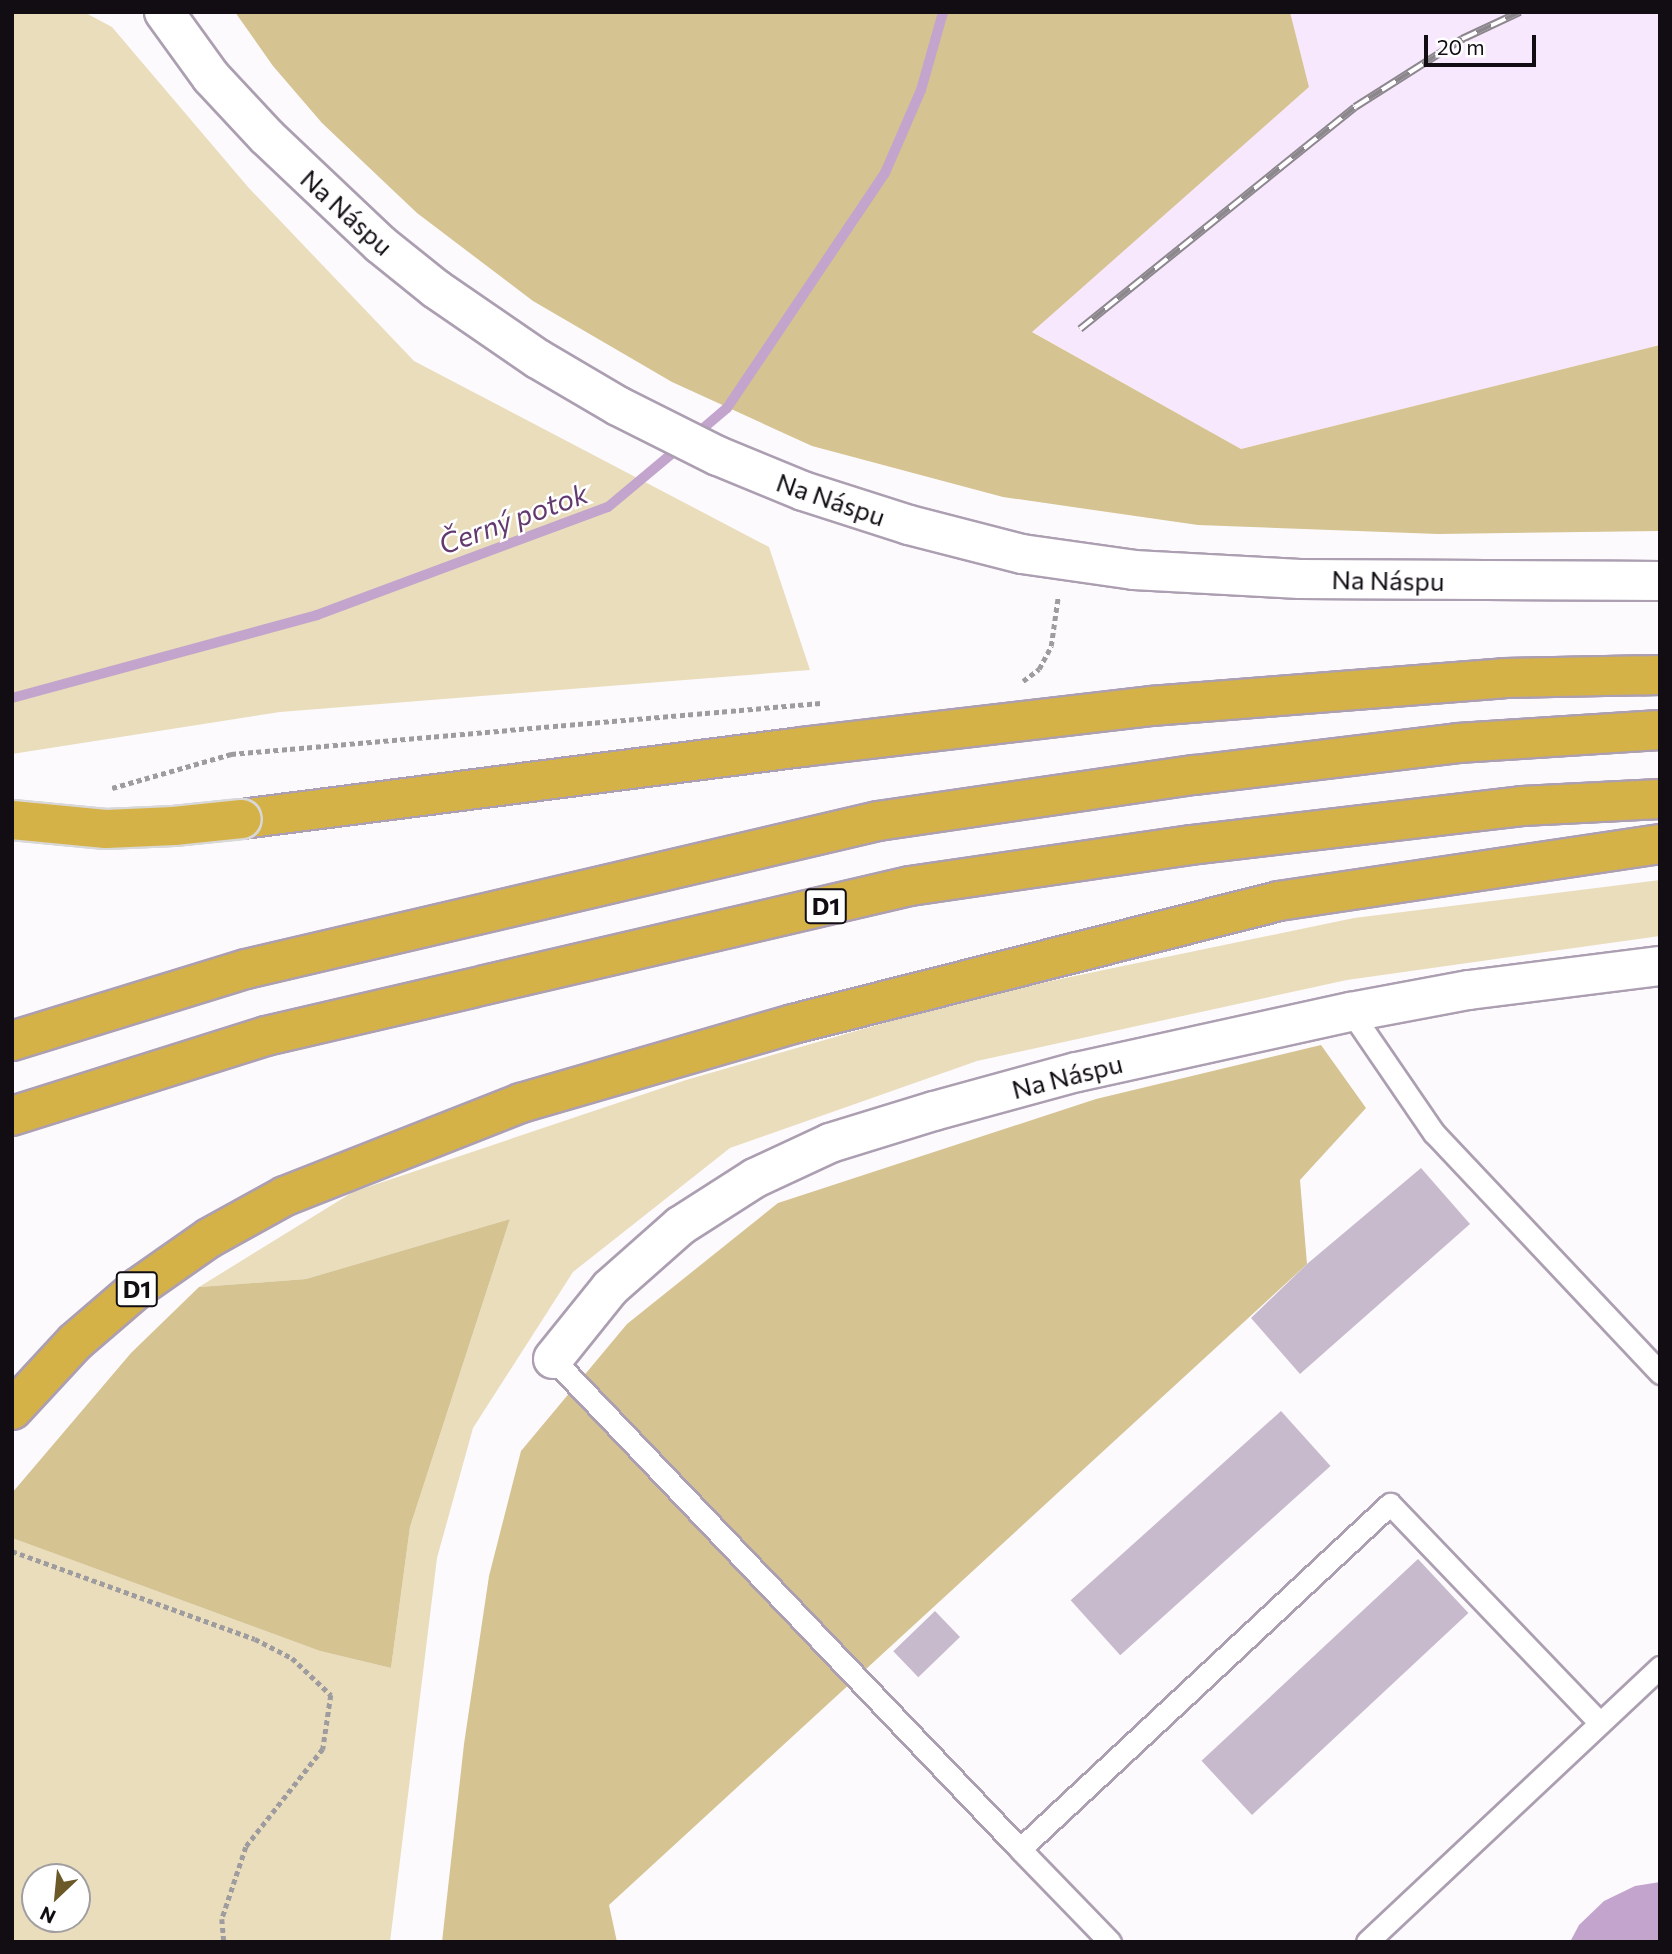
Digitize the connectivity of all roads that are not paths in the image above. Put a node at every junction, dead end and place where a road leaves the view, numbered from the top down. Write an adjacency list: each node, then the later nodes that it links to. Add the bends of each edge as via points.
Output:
1 (164, 12): 2 (street, Na Náspu, via 211,78 239,108 361,227 436,289 577,384 687,442 775,480 909,525 1063,561 1212,576)
2 (1660, 581)
3 (1660, 674): 6 (highway, bridge, via 1504,678 1151,706 174,826 106,829)
4 (1660, 730): 10 (highway, via 1444,745 878,821 246,969)
5 (1660, 799): 11 (highway, D1, via 1494,809 1191,845 910,887 266,1036)
6 (12, 820)
7 (1660, 844): 14 (highway, D1, via 1279,901 807,1020 521,1102 285,1196 209,1238 139,1287 75,1342)
8 (1660, 966): 9 (street, Na Náspu, via 1469,990)
9 (1351, 1012): 12 (street, Na Náspu, via 1077,1072 830,1143 792,1159 717,1201 643,1255 587,1314); 13 (lane, via 1434,1133)
10 (12, 1041)
11 (12, 1116)
12 (553, 1359): 17 (lane)
13 (1660, 1373)
14 (12, 1410)
15 (1660, 1667): 16 (lane)
16 (1600, 1723): 17 (lane, via 1390,1504); 19 (lane)
17 (1020, 1849): 18 (lane)
18 (1110, 1942)
19 (1367, 1942)

